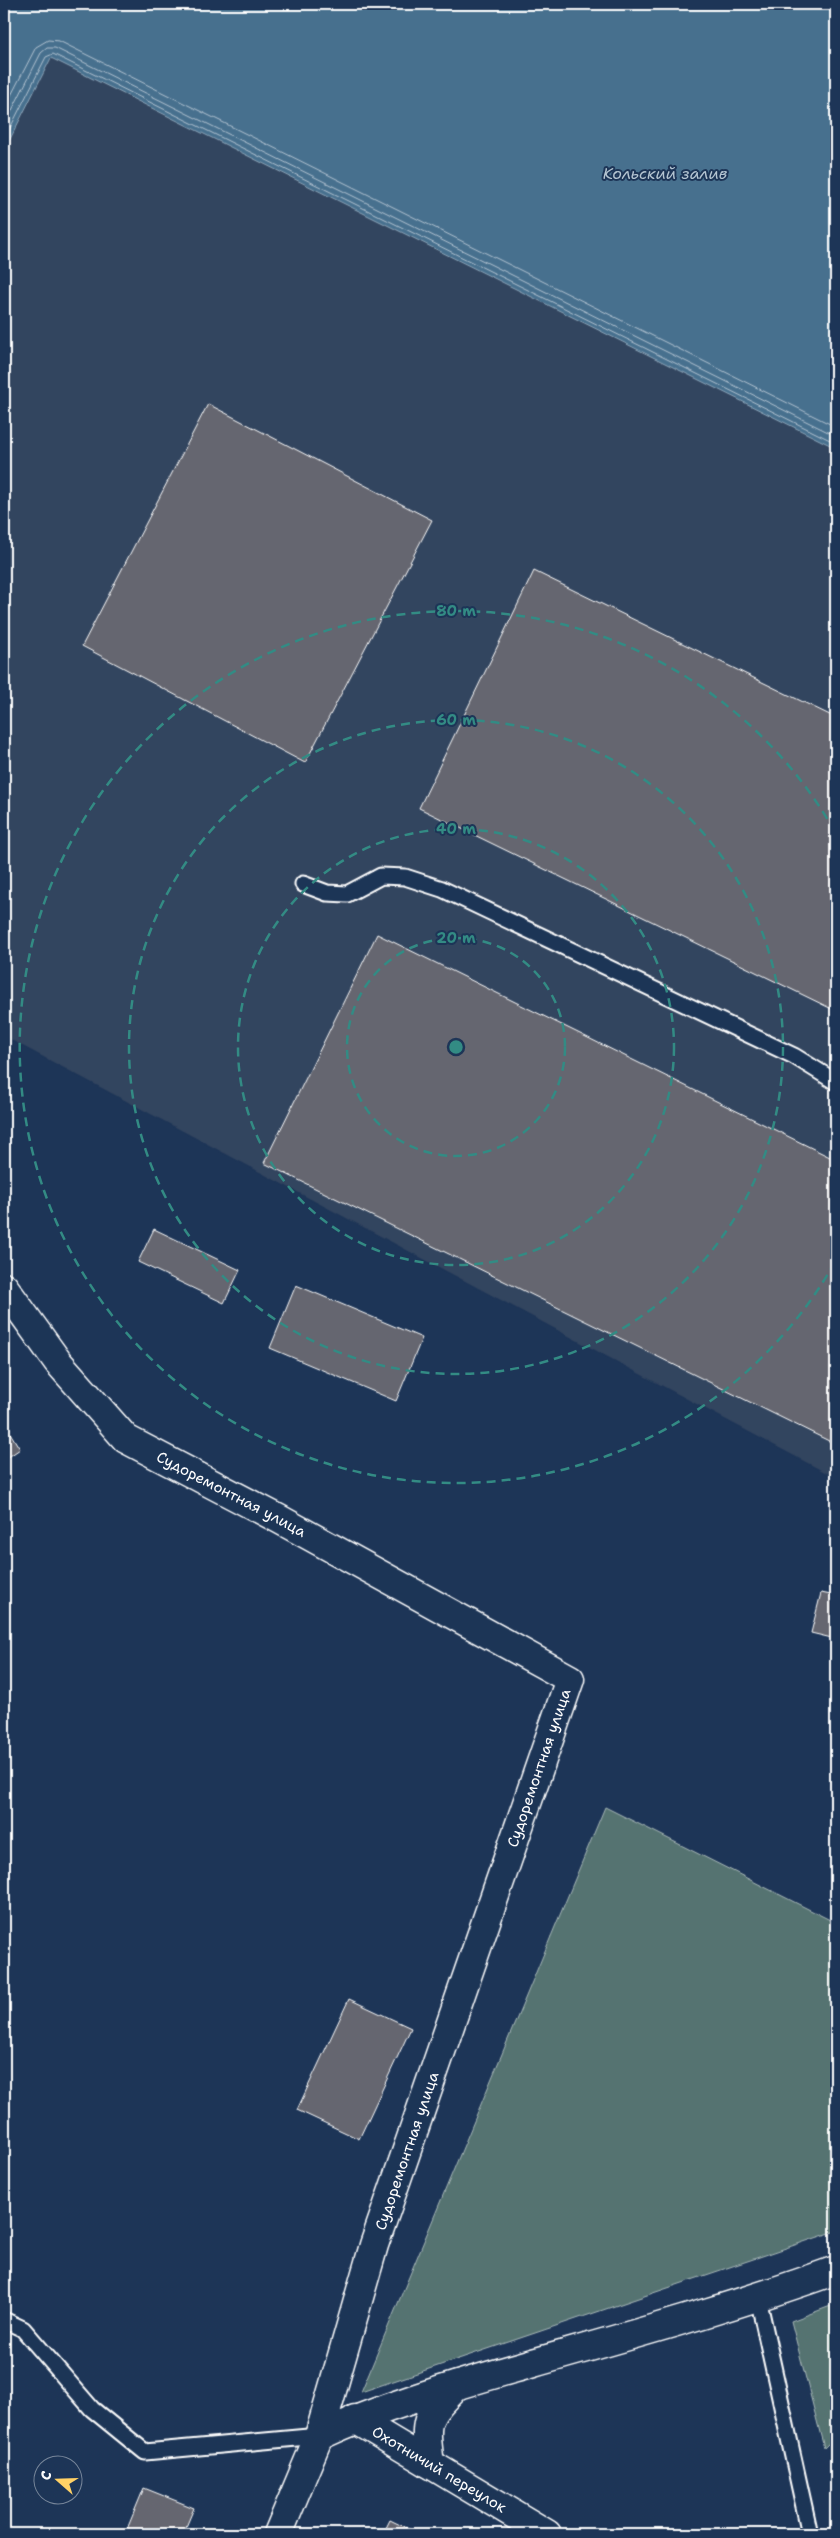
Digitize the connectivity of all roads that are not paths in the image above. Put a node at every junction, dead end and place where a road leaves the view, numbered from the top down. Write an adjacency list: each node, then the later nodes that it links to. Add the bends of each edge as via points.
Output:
1 (303, 884): 2 (lane, via 327,893 347,894 381,876 405,877 442,889 794,1056)
2 (836, 1082)
3 (4, 1287): 9 (street, Судоремонтная улица, via 58,1362 126,1439 570,1679 374,2244)
4 (836, 2270): 5 (street)
5 (758, 2298): 7 (street); 13 (lane)
6 (4, 2320): 9 (lane, via 23,2329 92,2409 145,2452)
7 (457, 2385): 8 (street); 10 (street, via 434,2409 425,2428)
8 (355, 2419): 9 (street); 10 (street, Охотничий переулок)
9 (319, 2436): 11 (street)
10 (430, 2464): 12 (street, Охотничий переулок)
11 (278, 2534)
12 (548, 2534)
13 (810, 2534)

